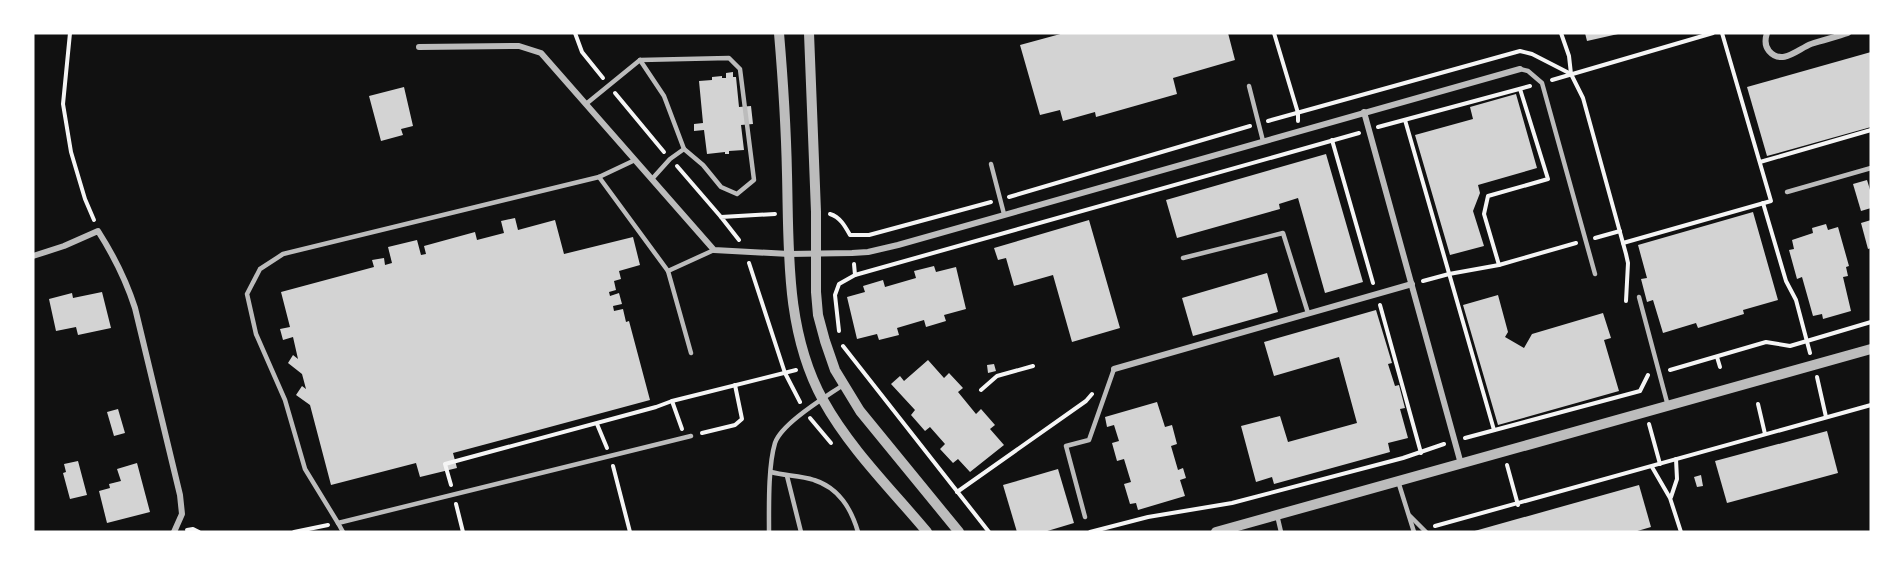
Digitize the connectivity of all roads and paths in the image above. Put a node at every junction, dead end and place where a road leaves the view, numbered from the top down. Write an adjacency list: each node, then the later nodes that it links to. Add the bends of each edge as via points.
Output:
1 (70, 33): 41 (path, via 63,105 74,161)
2 (575, 33): 15 (path, via 582,52)
3 (779, 33): 48 (street)
4 (809, 33): 49 (street)
5 (1274, 33): 19 (path)
6 (1561, 33): 14 (path)
7 (1713, 33): 14 (path)
8 (1722, 33): 30 (path)
9 (1767, 33): 10 (street, via 1767,47 1781,57)
10 (1848, 33)
11 (419, 47): 17 (street, via 530,49 541,53)
12 (640, 60): 15 (lane); 26 (lane, via 664,96); 26 (lane, via 729,58 740,69 754,180 737,194 721,187)
13 (1520, 69): 18 (street); 44 (lane, via 1542,83)
14 (1571, 75): 19 (path, via 1520,51); 42 (path, via 1583,98)
15 (609, 85): 17 (lane); 28 (path)
16 (1249, 86): 21 (lane)
17 (586, 104): 29 (street)
18 (1364, 112): 22 (street); 24 (street)
19 (1298, 113): 21 (path); 24 (path)
20 (1404, 120): 22 (path); 52 (path, via 1520,89 1548,179 1488,196 1484,214); 54 (path)
21 (1258, 123): 25 (lane); 36 (path)
22 (1369, 130): 27 (path); 57 (street)
23 (1871, 130): 30 (path)
24 (1298, 132): 25 (street); 27 (path)
25 (1263, 141): 39 (street)
26 (684, 149): 28 (lane)
27 (1300, 149): 56 (path)
28 (670, 159): 34 (lane); 40 (path)
29 (635, 160): 33 (lane); 34 (street)
30 (1760, 162): 37 (path, via 1771,201)
31 (991, 164): 36 (lane)
32 (1871, 168): 35 (lane)
33 (599, 177): 53 (lane); 103 (lane, via 283,254 260,269 247,294 256,334 285,400 305,469)
34 (652, 179): 46 (street)
35 (1787, 192)
36 (1000, 199): 39 (lane); 43 (path, via 869,235)
37 (1763, 203): 45 (path); 62 (path)
38 (826, 212): 43 (path, via 836,216)
39 (1004, 214): 47 (street, via 898,245)
40 (721, 217)
41 (98, 231): 50 (street); 105 (street, via 128,287 145,343 182,506)
42 (1620, 231): 44 (path); 45 (path)
43 (850, 235): 47 (path)
44 (1586, 241): 52 (path); 55 (lane)
45 (1623, 243): 59 (path, via 1628,263 1625,294)
46 (714, 250): 48 (street); 53 (lane)
47 (852, 253): 49 (street); 56 (path)
48 (789, 254): 49 (street); 79 (street, via 794,313 808,366)
49 (816, 254): 76 (street, via 818,315)
50 (33, 256)
51 (1183, 258): 60 (lane, via 1283,233)
52 (1499, 265): 54 (path)
53 (668, 271): 64 (lane)
54 (1449, 274): 57 (path); 86 (path)
55 (1595, 274)
56 (855, 275): 98 (path, via 839,284 835,295 840,341)
57 (1412, 284): 60 (street); 89 (street)
58 (1639, 297): 72 (lane)
59 (1629, 312)
60 (1308, 314): 70 (street)
61 (1871, 322): 62 (path)
62 (1807, 342): 65 (path); 66 (path, via 1790,346 1766,342)
63 (1871, 349): 83 (street)
64 (692, 353)
65 (1811, 354)
66 (1717, 357): 69 (path); 72 (path)
67 (1644, 364): 73 (path)
68 (1033, 366): 77 (path, via 997,376)
69 (1720, 367)
70 (1114, 369): 102 (lane, via 1089,440 1066,447)
71 (785, 373): 75 (path)
72 (1660, 374): 73 (path); 83 (lane)
73 (1647, 375): 86 (path, via 1640,391)
74 (1818, 379): 84 (path)
75 (735, 385): 80 (path); 88 (path, via 743,415 740,422)
76 (843, 386): 79 (lane); 113 (street)
77 (981, 390)
78 (1093, 393): 98 (path)
79 (823, 399): 95 (lane, via 798,417 776,441); 112 (street, via 838,426)
80 (672, 401): 85 (path); 88 (path, via 684,432)
81 (1758, 404): 87 (path)
82 (1871, 405): 84 (path)
83 (1668, 406): 93 (street)
84 (1826, 417): 87 (path)
85 (597, 424): 90 (path); 92 (path)
86 (1494, 430): 89 (path)
87 (1765, 434): 91 (path)
88 (691, 436): 90 (lane)
89 (1454, 441): 93 (street); 115 (path, via 1232,503 1148,517)
90 (610, 456): 103 (lane); 108 (path)
91 (1676, 459): 94 (path); 99 (path, via 1677,479)
92 (445, 464)
93 (1461, 464): 97 (street)
94 (1652, 466): 99 (path); 104 (path)
95 (771, 472): 96 (lane); 109 (lane)
96 (787, 476): 110 (lane); 111 (lane, via 813,479 840,495 853,514)
97 (1398, 481): 100 (lane); 101 (street)
98 (957, 492): 114 (path)
99 (1670, 498): 119 (path)
100 (1408, 514): 104 (lane); 118 (lane)
101 (1277, 515): 116 (street); 117 (lane)
102 (1085, 517)
103 (338, 523): 106 (path); 107 (lane)
104 (1425, 531)
105 (174, 532)
106 (294, 532)
107 (343, 532)
108 (630, 532)
109 (769, 532)
110 (801, 532)
111 (858, 532)
112 (927, 532)
113 (959, 532)
114 (989, 532)
115 (1090, 532)
116 (1216, 532)
117 (1281, 532)
118 (1414, 532)
119 (1681, 532)

